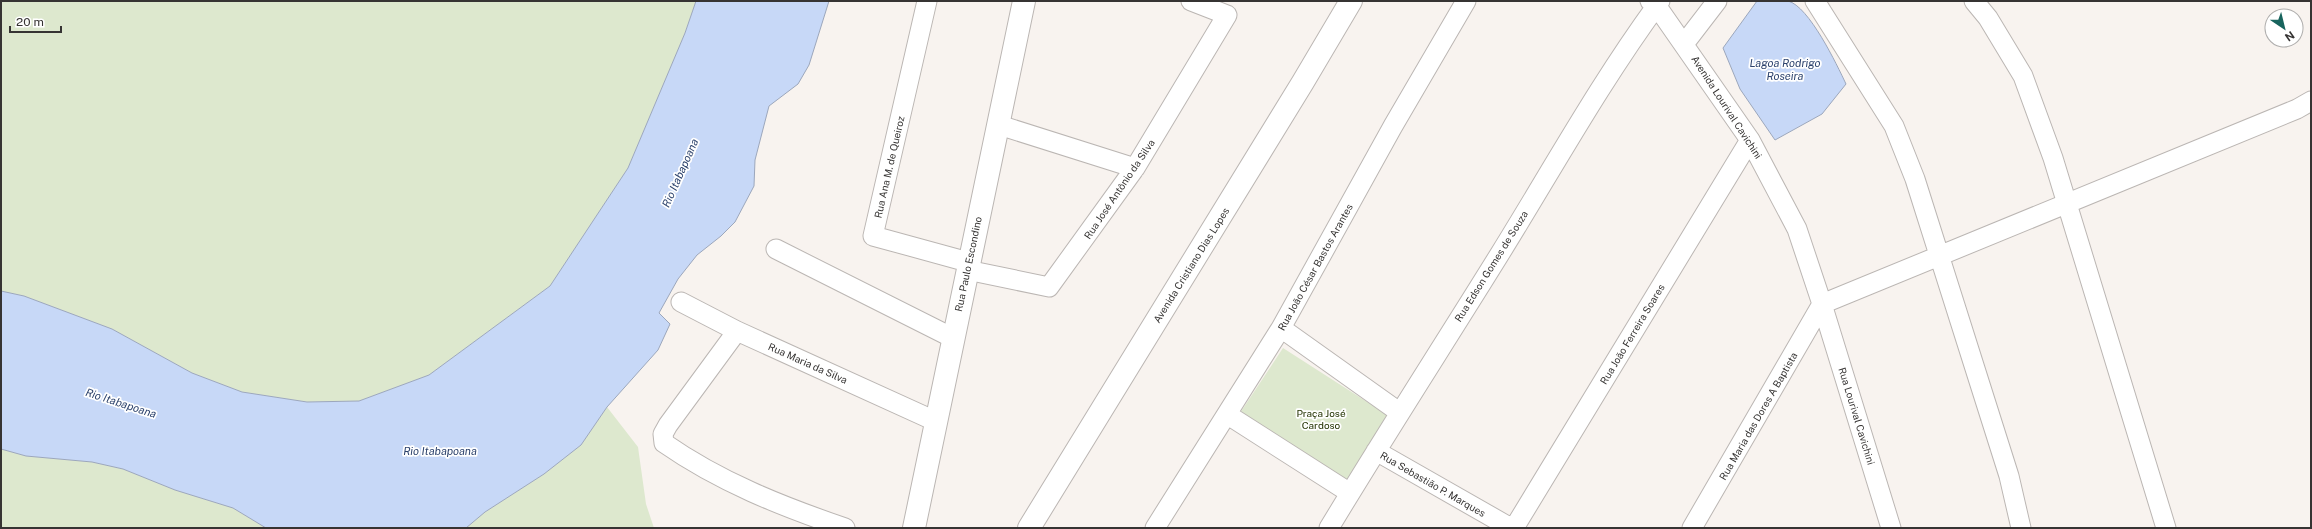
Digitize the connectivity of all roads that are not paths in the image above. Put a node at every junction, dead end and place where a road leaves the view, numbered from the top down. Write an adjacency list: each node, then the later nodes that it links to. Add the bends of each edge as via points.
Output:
1 (927, 1): 18 (street, Rua Ana M. de Queiroz, via 873,236)
2 (1024, 1): 12 (main road, Rua Paulo Escondino)
3 (1191, 1): 14 (street, Rua José Antônio da Silva, via 1227,16)
4 (1351, 1): 31 (main road, Avenida Cristiano Dias Lopes)
5 (1466, 1): 21 (street, Rua João César Bastos Arantes)
6 (1718, 1): 10 (street)
7 (1815, 1): 17 (street, via 1894,126 1915,178)
8 (1974, 1): 15 (street, via 1988,18 2023,76)
9 (1655, 2): 10 (street, Avenida Lourival Cavichini); 24 (street, Rua Edson Gomes de Souza)
10 (1684, 44): 13 (street, Avenida Lourival Cavichini)
11 (2311, 101): 15 (street)
12 (999, 124): 14 (street); 18 (main road, Rua Paulo Escondino)
13 (1750, 140): 20 (street, Avenida Lourival Cavichini, via 1797,229); 34 (street, Rua João Ferreira Soares)
14 (1135, 168): 18 (street, Rua José Antônio da Silva, via 1049,287)
15 (2067, 204): 17 (street); 38 (street)
16 (776, 248): 23 (street)
17 (1940, 256): 20 (street); 37 (street, via 2009,476)
18 (967, 266): 23 (main road, Rua Paulo Escondino)
19 (682, 302): 22 (street, Rua Maria da Silva)
20 (1822, 304): 35 (street, Rua Maria das Dores A Baptista); 36 (street, Rua Lourival Cavichini)
21 (1281, 328): 24 (street); 25 (street, Rua João César Bastos Arantes)
22 (737, 331): 26 (street, Rua Maria da Silva); 29 (street, via 668,425 663,434 664,444 736,486)
23 (953, 338): 26 (main road, Rua Paulo Escondino)
24 (1399, 412): 27 (street, Rua Edson Gomes de Souza)
25 (1228, 414): 28 (street); 32 (street, Rua João César Bastos Arantes)
26 (935, 421): 30 (main road, Rua Paulo Escondino)
27 (1376, 451): 28 (street, Rua Edson Gomes de Souza); 34 (street, Rua Sebastião P. Marques)
28 (1350, 493): 33 (street, Rua Edson Gomes de Souza)
29 (845, 528)
30 (914, 528)
31 (1028, 528)
32 (1155, 528)
33 (1329, 528)
34 (1513, 528)
35 (1692, 528)
36 (1891, 528)
37 (2021, 528)
38 (2166, 528)

